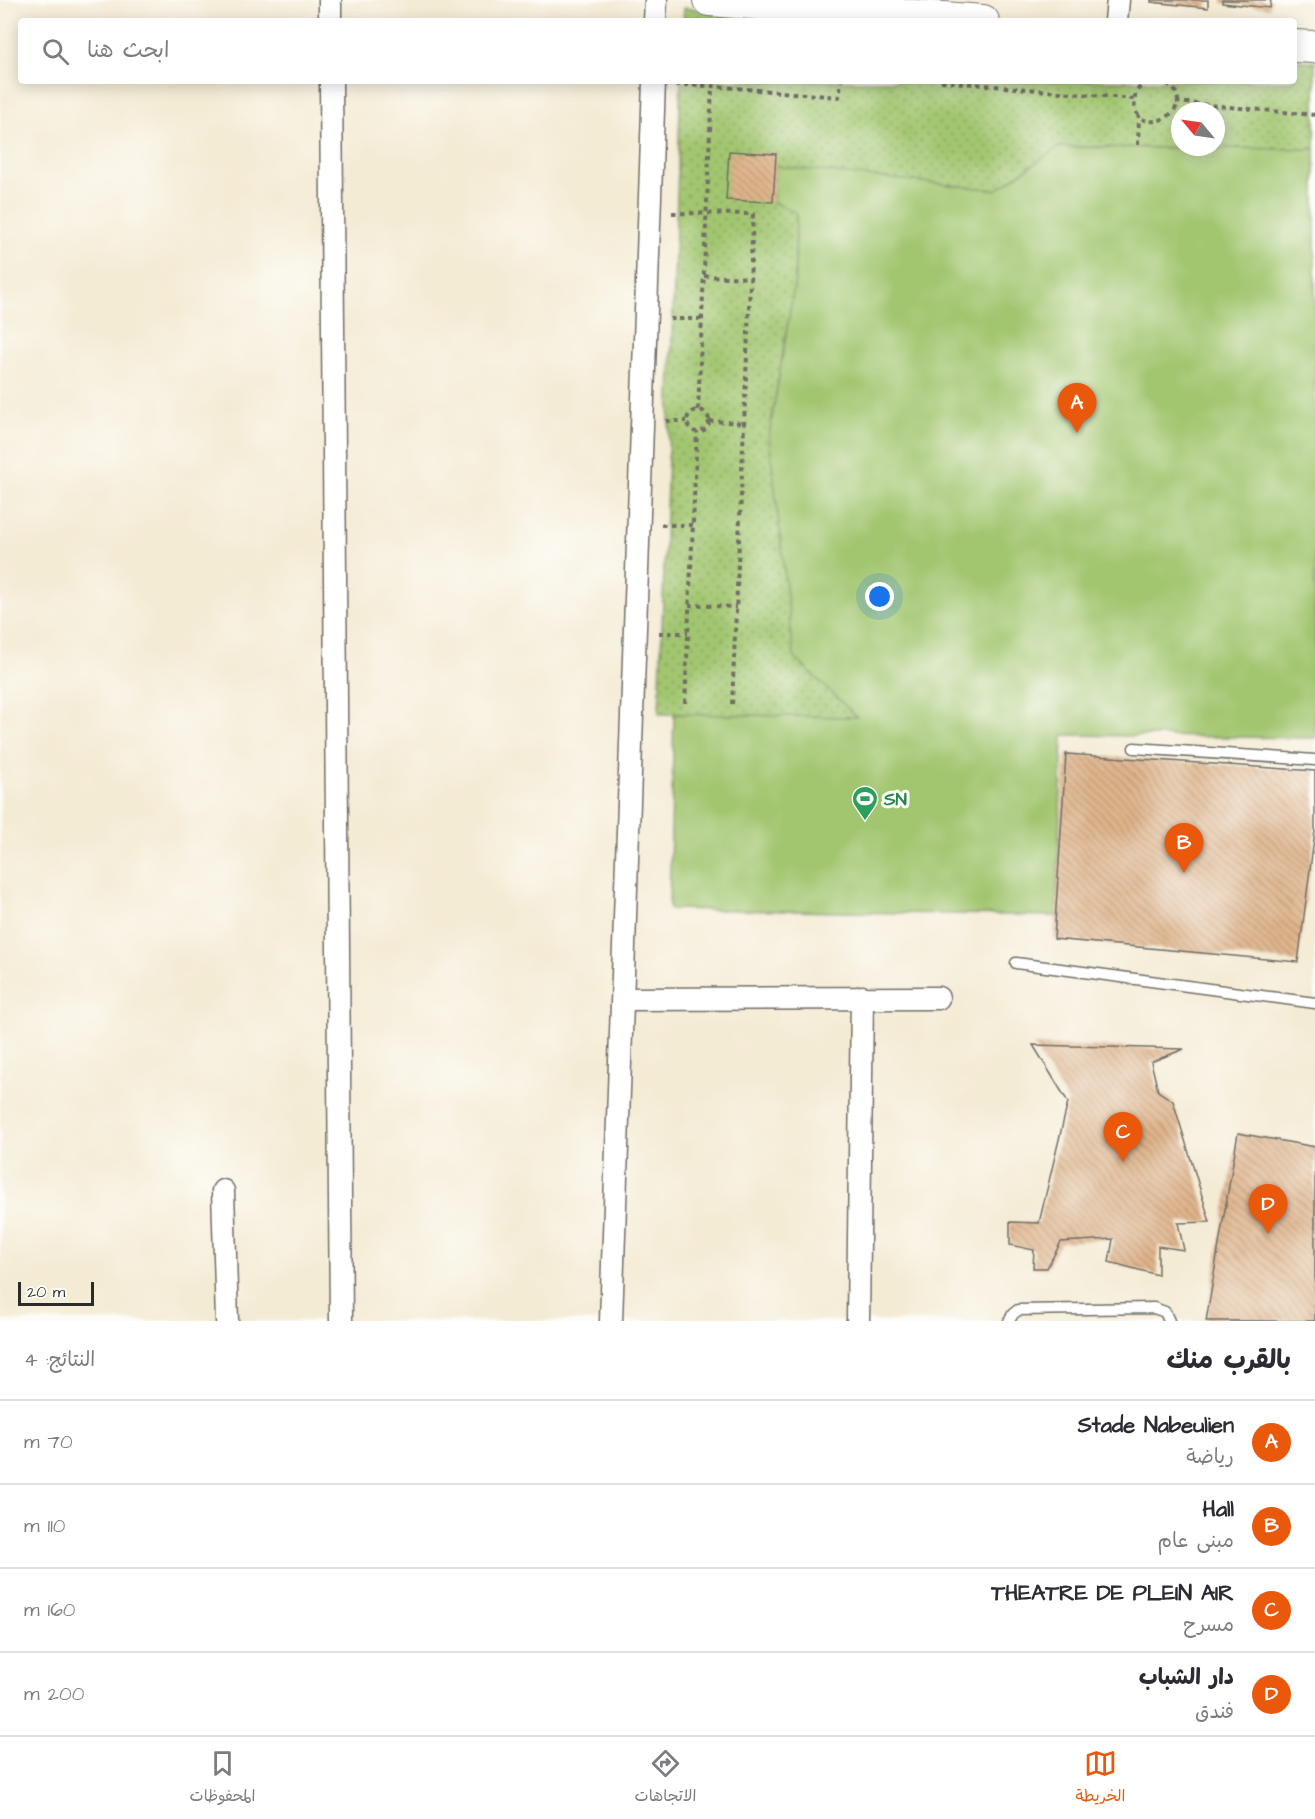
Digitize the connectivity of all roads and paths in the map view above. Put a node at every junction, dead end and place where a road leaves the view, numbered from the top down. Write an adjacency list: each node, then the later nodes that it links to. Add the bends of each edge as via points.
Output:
1 (330, 0): 5 (street)
2 (656, 0): 6 (street)
3 (709, 0): 7 (street)
4 (1118, 0): 8 (street)
5 (330, 18)
6 (655, 18)
7 (944, 18)
8 (1116, 18)
9 (1297, 46): 10 (street)
10 (1315, 47)
11 (331, 84): 53 (street)
12 (654, 84): 26 (street)
13 (673, 84): 18 (path)
14 (841, 84): 18 (path, via 839,98)
15 (973, 84): 19 (path)
16 (1144, 84): 19 (path)
17 (1168, 84): 20 (path, via 1176,94)
18 (712, 86): 27 (path)
19 (1134, 99): 23 (path)
20 (1176, 102)
21 (1225, 107): 24 (path)
22 (1171, 113): 23 (path, via 1154,122)
23 (1139, 114): 25 (path)
24 (1315, 115)
25 (1138, 145)
26 (649, 213): 27 (path); 31 (street)
27 (706, 213): 28 (path); 29 (path, via 753,214)
28 (704, 276): 29 (path); 30 (path)
29 (751, 278): 34 (path)
30 (702, 319): 31 (path); 32 (path)
31 (646, 320): 37 (street)
32 (698, 410): 33 (path, via 706,413); 35 (path, via 690,412 686,420 689,428)
33 (709, 421): 34 (path); 35 (path, via 705,429)
34 (744, 423): 39 (path)
35 (697, 432): 36 (path)
36 (693, 525): 37 (path); 38 (path)
37 (639, 526): 41 (street)
38 (689, 605): 39 (path); 40 (path)
39 (736, 607): 43 (path)
40 (688, 633): 41 (path); 42 (path)
41 (636, 634): 49 (street)
42 (685, 704)
43 (732, 705)
44 (1134, 748): 45 (lane)
45 (1315, 760)
46 (1016, 963): 50 (lane)
47 (862, 997): 48 (street); 49 (street); 55 (street)
48 (938, 998)
49 (624, 999): 54 (street)
50 (1315, 1003)
51 (223, 1191): 52 (street)
52 (227, 1321)
53 (341, 1321)
54 (611, 1321)
55 (858, 1321)
56 (1009, 1321): 57 (lane, via 1018,1310 1154,1308 1165,1312)
57 (1169, 1321)

